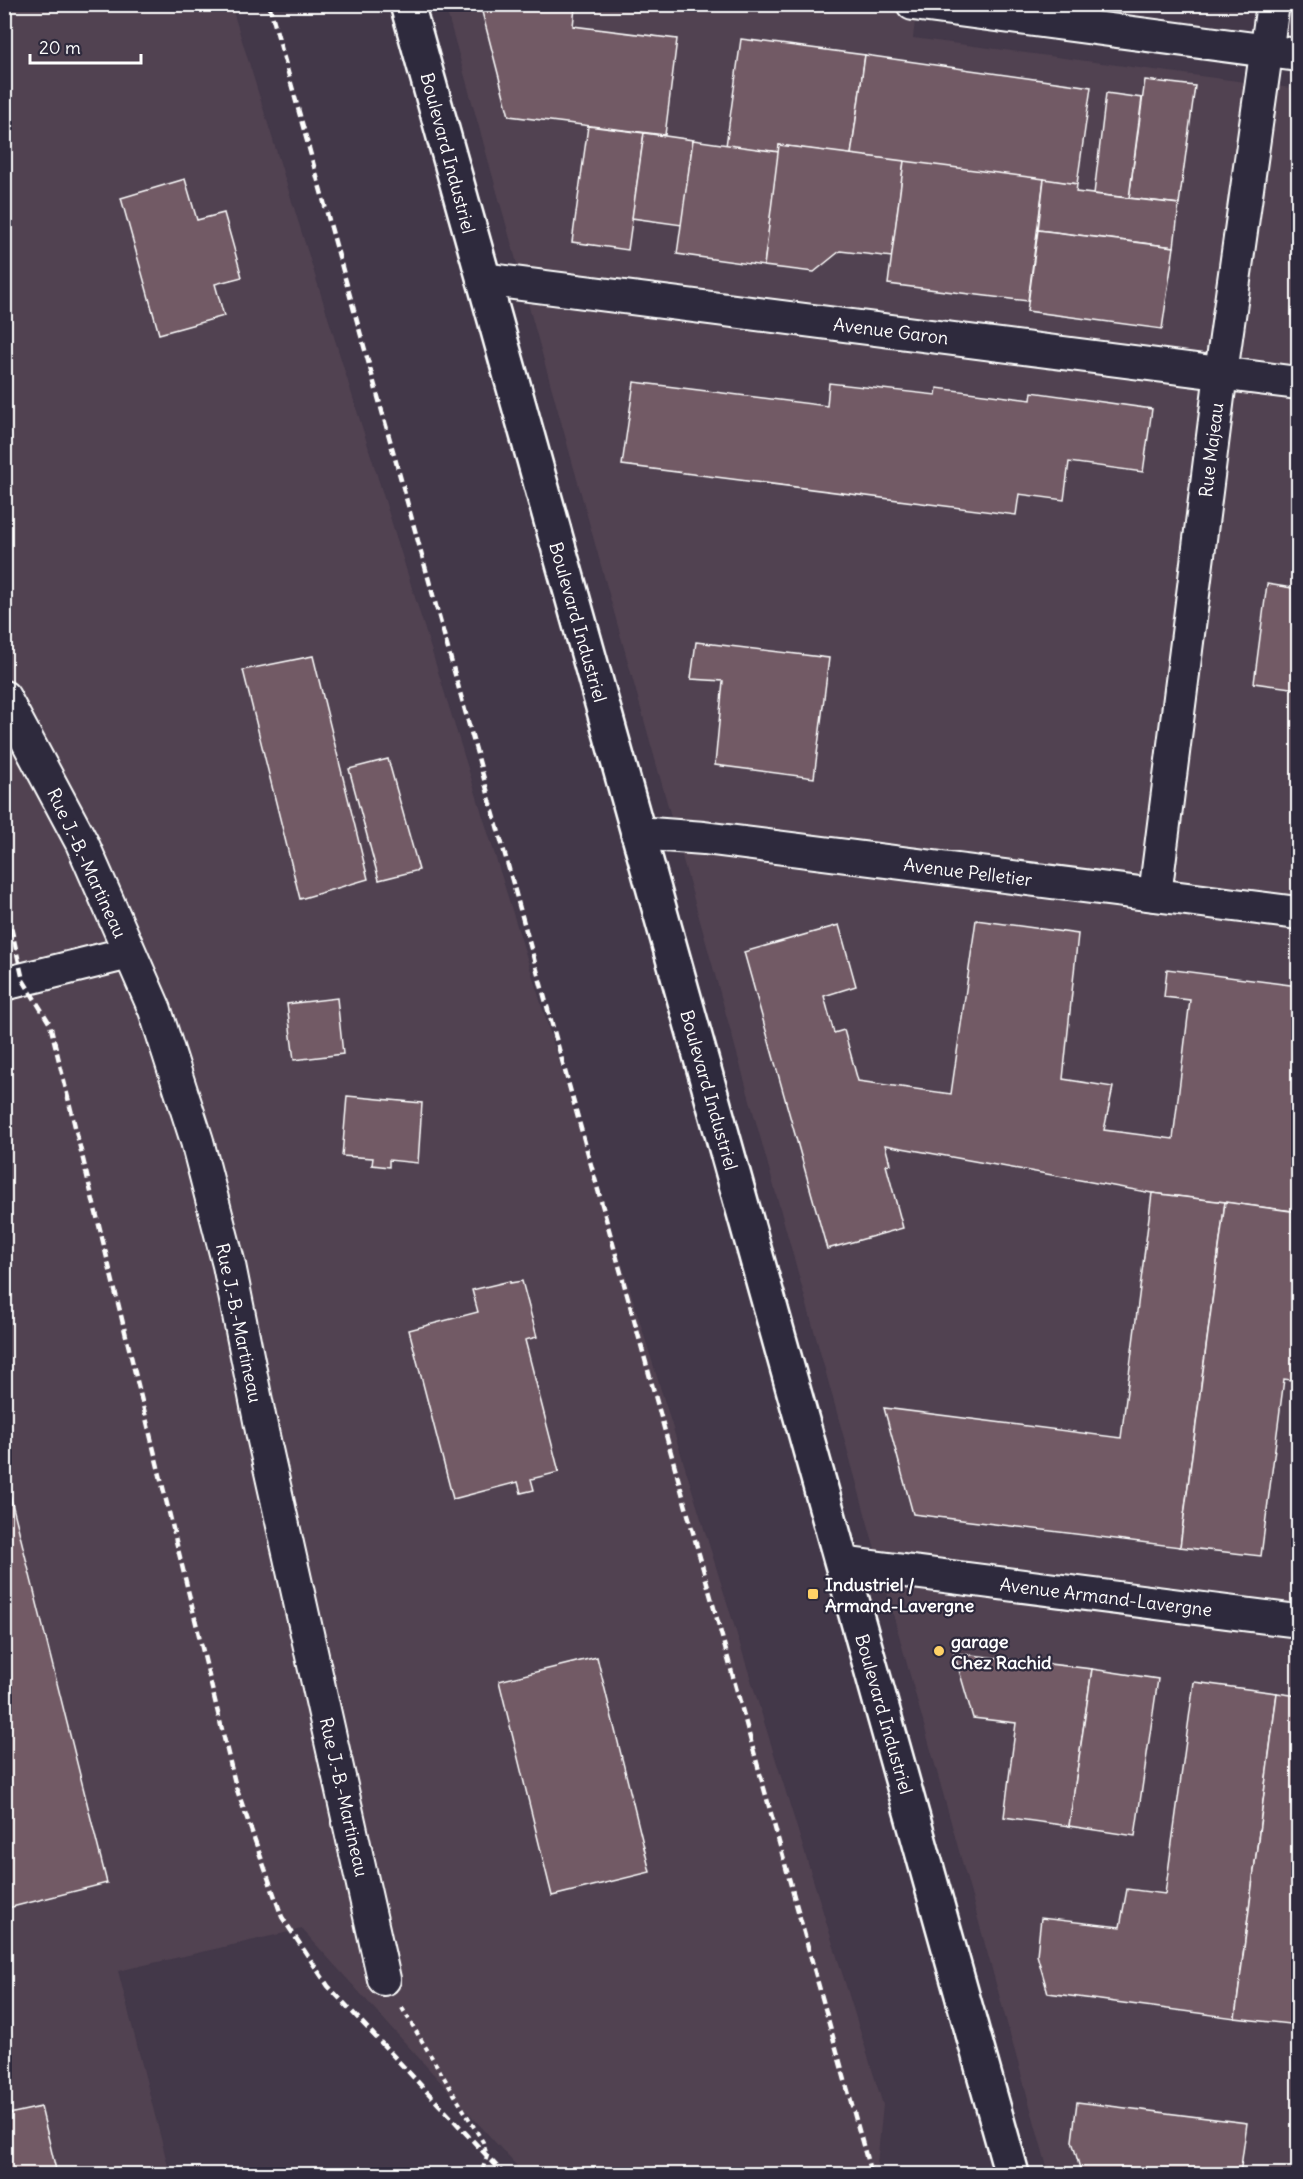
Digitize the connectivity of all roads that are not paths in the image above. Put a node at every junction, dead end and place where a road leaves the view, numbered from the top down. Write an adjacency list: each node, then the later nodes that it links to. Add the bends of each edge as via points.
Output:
1 (407, 4): 6 (street, Boulevard Industriel)
2 (913, 4): 4 (street)
3 (1273, 4): 4 (street, Rue Majeau)
4 (1266, 51): 5 (street); 7 (street, Rue Majeau)
5 (1299, 56)
6 (483, 279): 7 (street, Avenue Garon); 10 (street, Boulevard Industriel)
7 (1221, 373): 8 (street, Avenue Garon); 11 (street, Rue Majeau)
8 (1299, 383)
9 (4, 697): 13 (street, Rue J.-B.-Martineau, via 82,843)
10 (637, 833): 11 (street, Avenue Pelletier, via 704,838); 15 (street, Boulevard Industriel)
11 (1155, 896): 12 (street, Avenue Pelletier)
12 (1299, 913)
13 (129, 953): 14 (street); 17 (street, Rue J.-B.-Martineau, via 162,1029 197,1141 229,1265 263,1436)
14 (4, 984)
15 (842, 1563): 16 (street, Avenue Armand-Lavergne); 18 (street, Boulevard Industriel)
16 (1299, 1621)
17 (384, 1979)
18 (1012, 2175)

